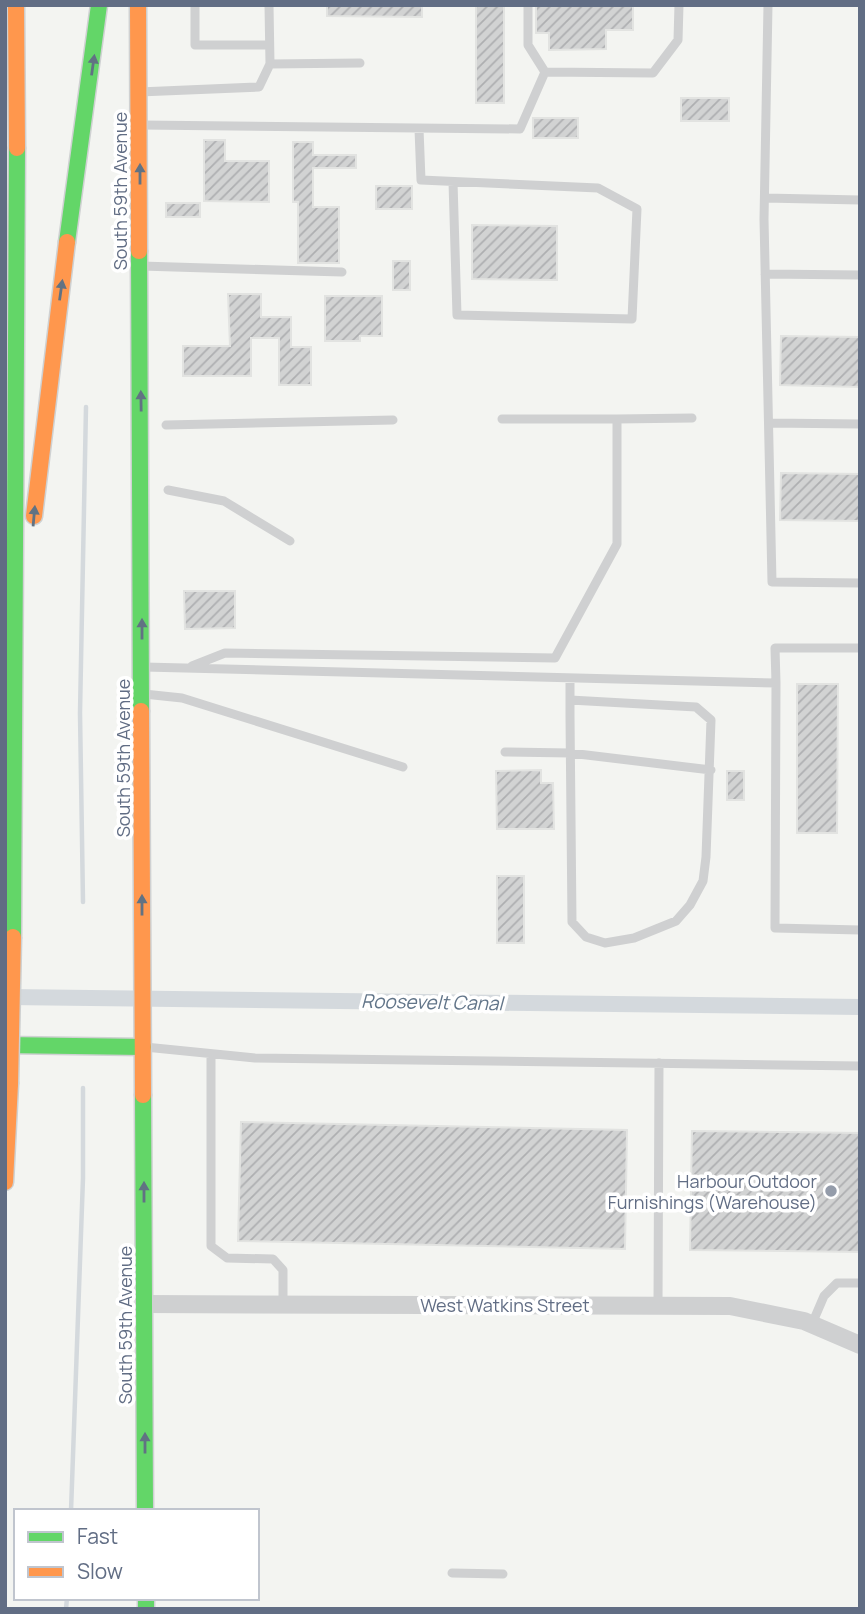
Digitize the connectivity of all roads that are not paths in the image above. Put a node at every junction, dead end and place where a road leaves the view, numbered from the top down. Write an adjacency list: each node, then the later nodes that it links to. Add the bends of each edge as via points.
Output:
1 (16, 5): 33 (main road)
2 (99, 5): 33 (main road, one-way to 2, via 33,528)
3 (138, 5): 13 (main road, South 59th Avenue)
4 (194, 5): 9 (lane, via 195,45)
5 (269, 5): 9 (lane)
6 (528, 5): 12 (lane, via 528,45)
7 (679, 5): 12 (lane, via 678,40 653,73)
8 (768, 5): 17 (lane)
9 (269, 45): 11 (lane)
10 (360, 63): 11 (lane)
11 (270, 64): 13 (lane, via 260,87)
12 (545, 72): 15 (lane, via 520,129)
13 (139, 92): 14 (main road, South 59th Avenue)
14 (140, 125): 15 (lane); 19 (main road, South 59th Avenue, one-way to 14)
15 (419, 129): 16 (lane, via 421,180)
16 (453, 182): 16 (lane, via 598,188 637,209 632,319 457,315)
17 (765, 198): 18 (lane); 21 (lane)
18 (860, 200)
19 (139, 266): 20 (lane); 35 (main road, South 59th Avenue, one-way to 19)
20 (342, 272)
21 (765, 274): 22 (lane); 27 (lane)
22 (860, 275)
23 (692, 418): 25 (lane)
24 (502, 419): 25 (lane)
25 (617, 419): 36 (lane, via 617,544 555,658 225,653)
26 (393, 420): 29 (lane)
27 (769, 423): 28 (lane); 32 (lane, via 772,582)
28 (860, 424)
29 (166, 425)
30 (168, 490): 31 (lane, via 224,502)
31 (290, 541)
32 (860, 583)
33 (15, 606): 51 (main road, bridge, via 13,937)
34 (860, 648): 38 (lane, via 775,648)
35 (142, 667): 36 (lane); 39 (main road, South 59th Avenue)
36 (187, 668): 37 (lane)
37 (570, 680): 38 (lane); 40 (lane)
38 (776, 683): 45 (lane, via 775,929)
39 (142, 694): 43 (lane, via 182,698); 47 (main road, South 59th Avenue, one-way to 39)
40 (570, 700): 42 (lane); 44 (lane, via 696,707 711,720)
41 (505, 752): 42 (lane)
42 (570, 753): 44 (lane); 44 (lane, via 572,922 586,936 605,943 634,938 676,921 698,894 706,857)
43 (403, 767)
44 (711, 770)
45 (860, 930)
46 (5, 1045): 47 (main road)
47 (144, 1047): 48 (lane); 53 (main road, South 59th Avenue, one-way to 47)
48 (211, 1054): 49 (lane); 54 (lane, via 211,1246 227,1258 273,1259 283,1270)
49 (659, 1063): 50 (lane); 55 (lane)
50 (860, 1066)
51 (5, 1182)
52 (860, 1283): 56 (lane, via 837,1283 824,1296)
53 (144, 1304): 54 (street, West Watkins Street); 58 (main road, South 59th Avenue, one-way to 53)
54 (283, 1304): 55 (street, West Watkins Street)
55 (658, 1305): 56 (street, West Watkins Street, via 730,1306)
56 (813, 1324): 57 (street, West Watkins Street)
57 (860, 1345)
58 (145, 1509)
59 (452, 1573): 60 (lane)
60 (503, 1574)

